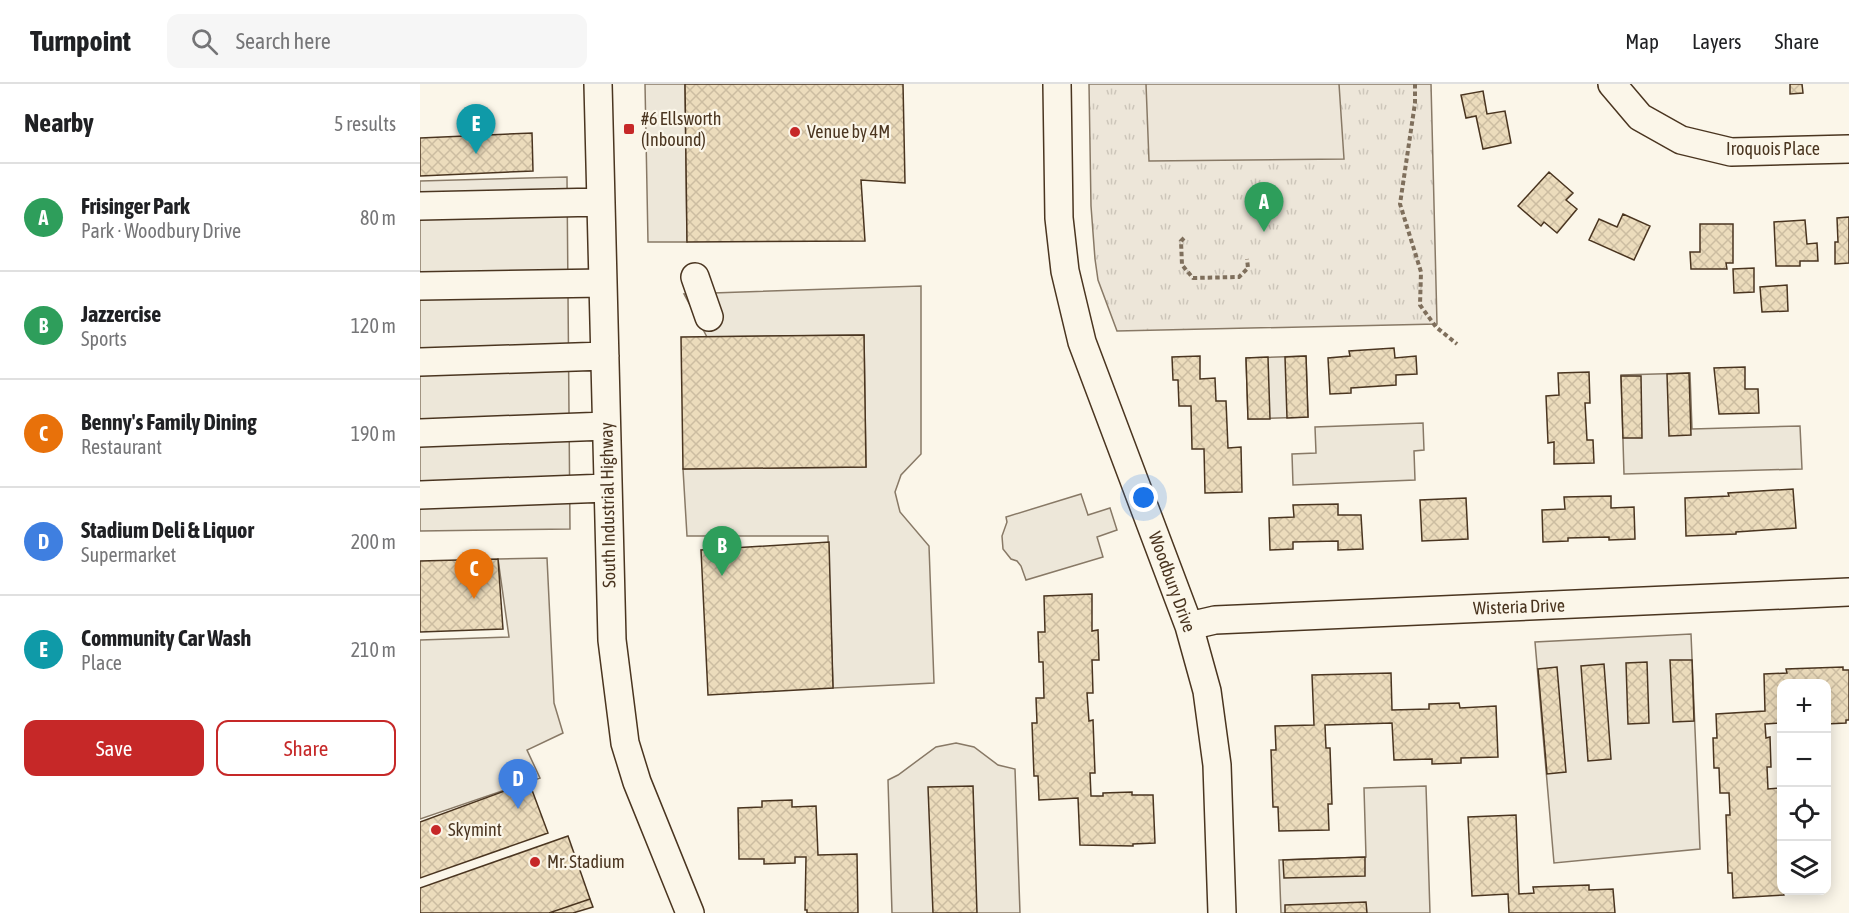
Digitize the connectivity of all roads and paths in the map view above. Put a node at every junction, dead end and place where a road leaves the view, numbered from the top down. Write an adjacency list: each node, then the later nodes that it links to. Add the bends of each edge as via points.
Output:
1 (598, 84): 6 (street, South Industrial Highway)
2 (1057, 84): 22 (street, Woodbury Drive, via 1060,235 1070,298 1082,342)
3 (1415, 84): 14 (path, via 1400,204 1421,272 1420,305 1436,327)
4 (1612, 84): 5 (street, Iroquois Place, via 1640,117 1681,140 1731,152)
5 (1849, 148)
6 (601, 202): 7 (street); 11 (street, South Industrial Highway)
7 (420, 206)
8 (1184, 238): 9 (path, via 1182,265 1193,278 1239,278 1248,268)
9 (1248, 259)
10 (695, 277): 13 (street)
11 (603, 283): 12 (street); 15 (street, South Industrial Highway)
12 (420, 286)
13 (709, 317)
14 (1458, 344)
15 (605, 356): 16 (street); 17 (street, South Industrial Highway)
16 (420, 362)
17 (606, 426): 18 (street); 19 (street, South Industrial Highway)
18 (420, 433)
19 (607, 488): 20 (street); 23 (street, South Industrial Highway, via 612,640 625,743)
20 (420, 495)
21 (1849, 592): 22 (street, Wisteria Drive, via 1215,620)
22 (1189, 626): 24 (street, Woodbury Drive, via 1207,691 1217,765)
23 (690, 913)
24 (1222, 913)

